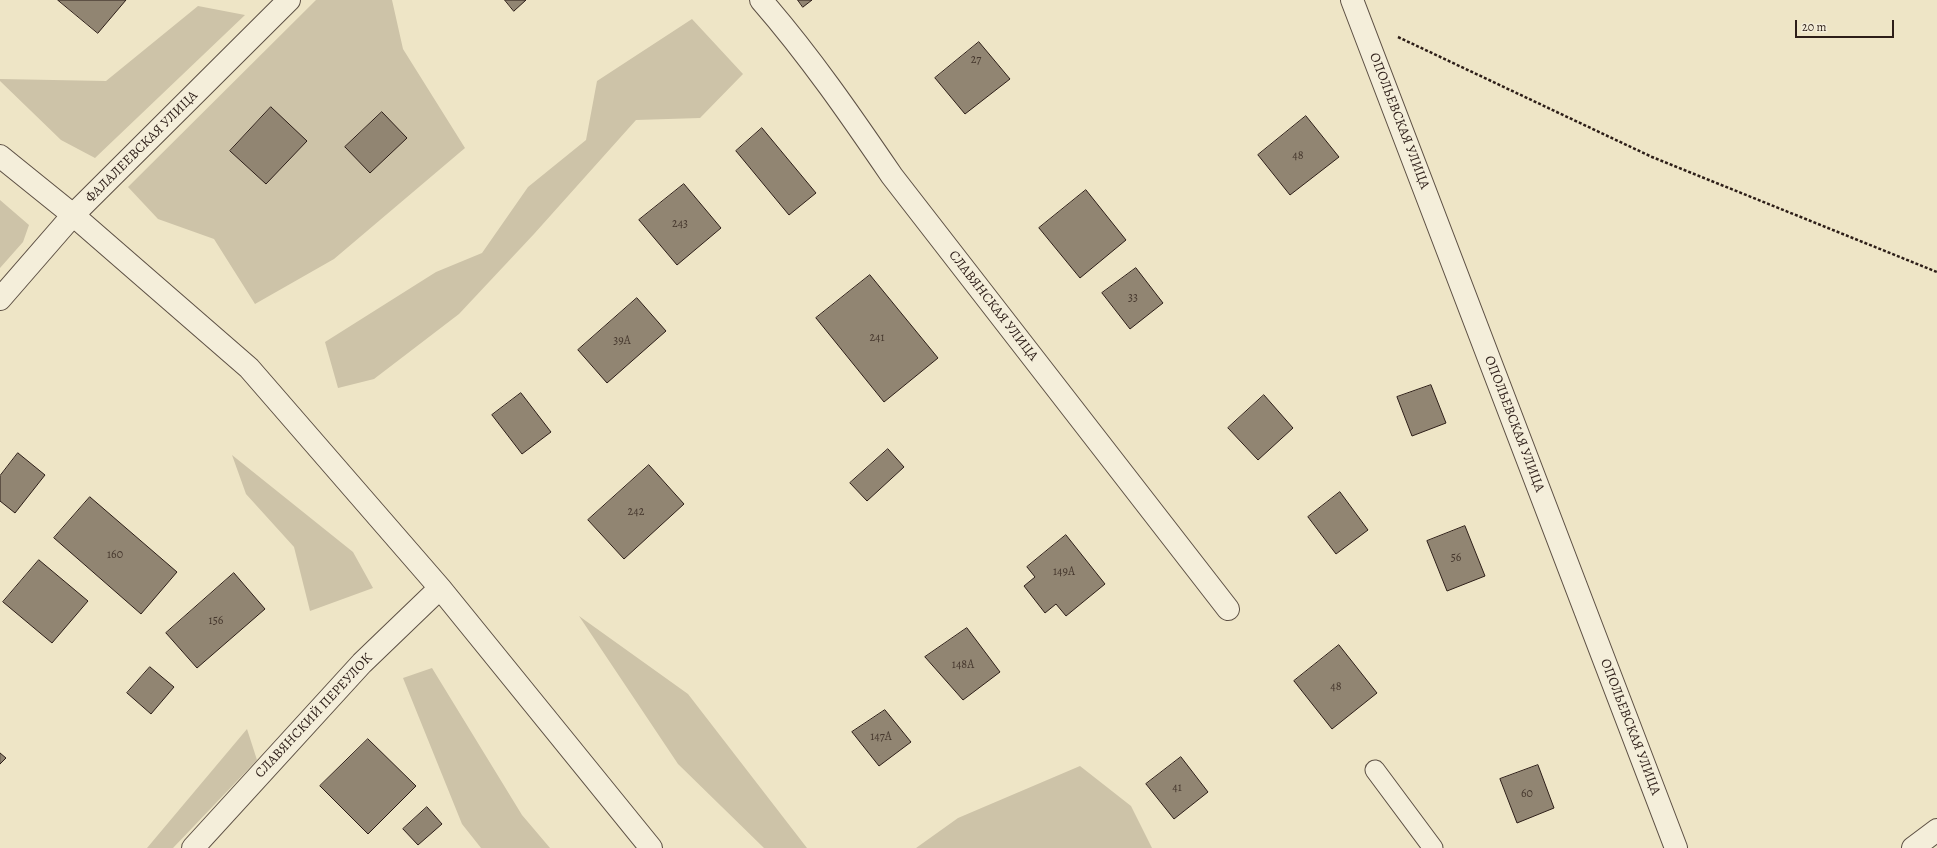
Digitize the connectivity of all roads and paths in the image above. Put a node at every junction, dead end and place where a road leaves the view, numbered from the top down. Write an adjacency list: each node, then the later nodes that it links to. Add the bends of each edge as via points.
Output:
1 (289, 0): 5 (street, ФАЛАЛЕЕВСКАЯ УЛИЦА)
2 (761, 0): 9 (street, СЛАВЯНСКАЯ УЛИЦА, via 851,116 892,176)
3 (1356, 9): 6 (path, via 1652,157); 15 (street, ОПОЛЬЕВСКАЯ УЛИЦА)
4 (0, 156): 5 (street)
5 (73, 215): 7 (street, ФАЛАЛЕЕВСКАЯ УЛИЦА); 8 (street, via 249,368)
6 (1937, 272)
7 (0, 299)
8 (440, 588): 12 (street, СЛАВЯНСКИЙ ПЕРЕУЛОК, via 362,663); 13 (street)
9 (1228, 609)
10 (1375, 770): 14 (lane)
11 (1937, 830): 16 (street)
12 (193, 848)
13 (652, 848)
14 (1433, 848)
15 (1676, 848)
16 (1913, 848)

